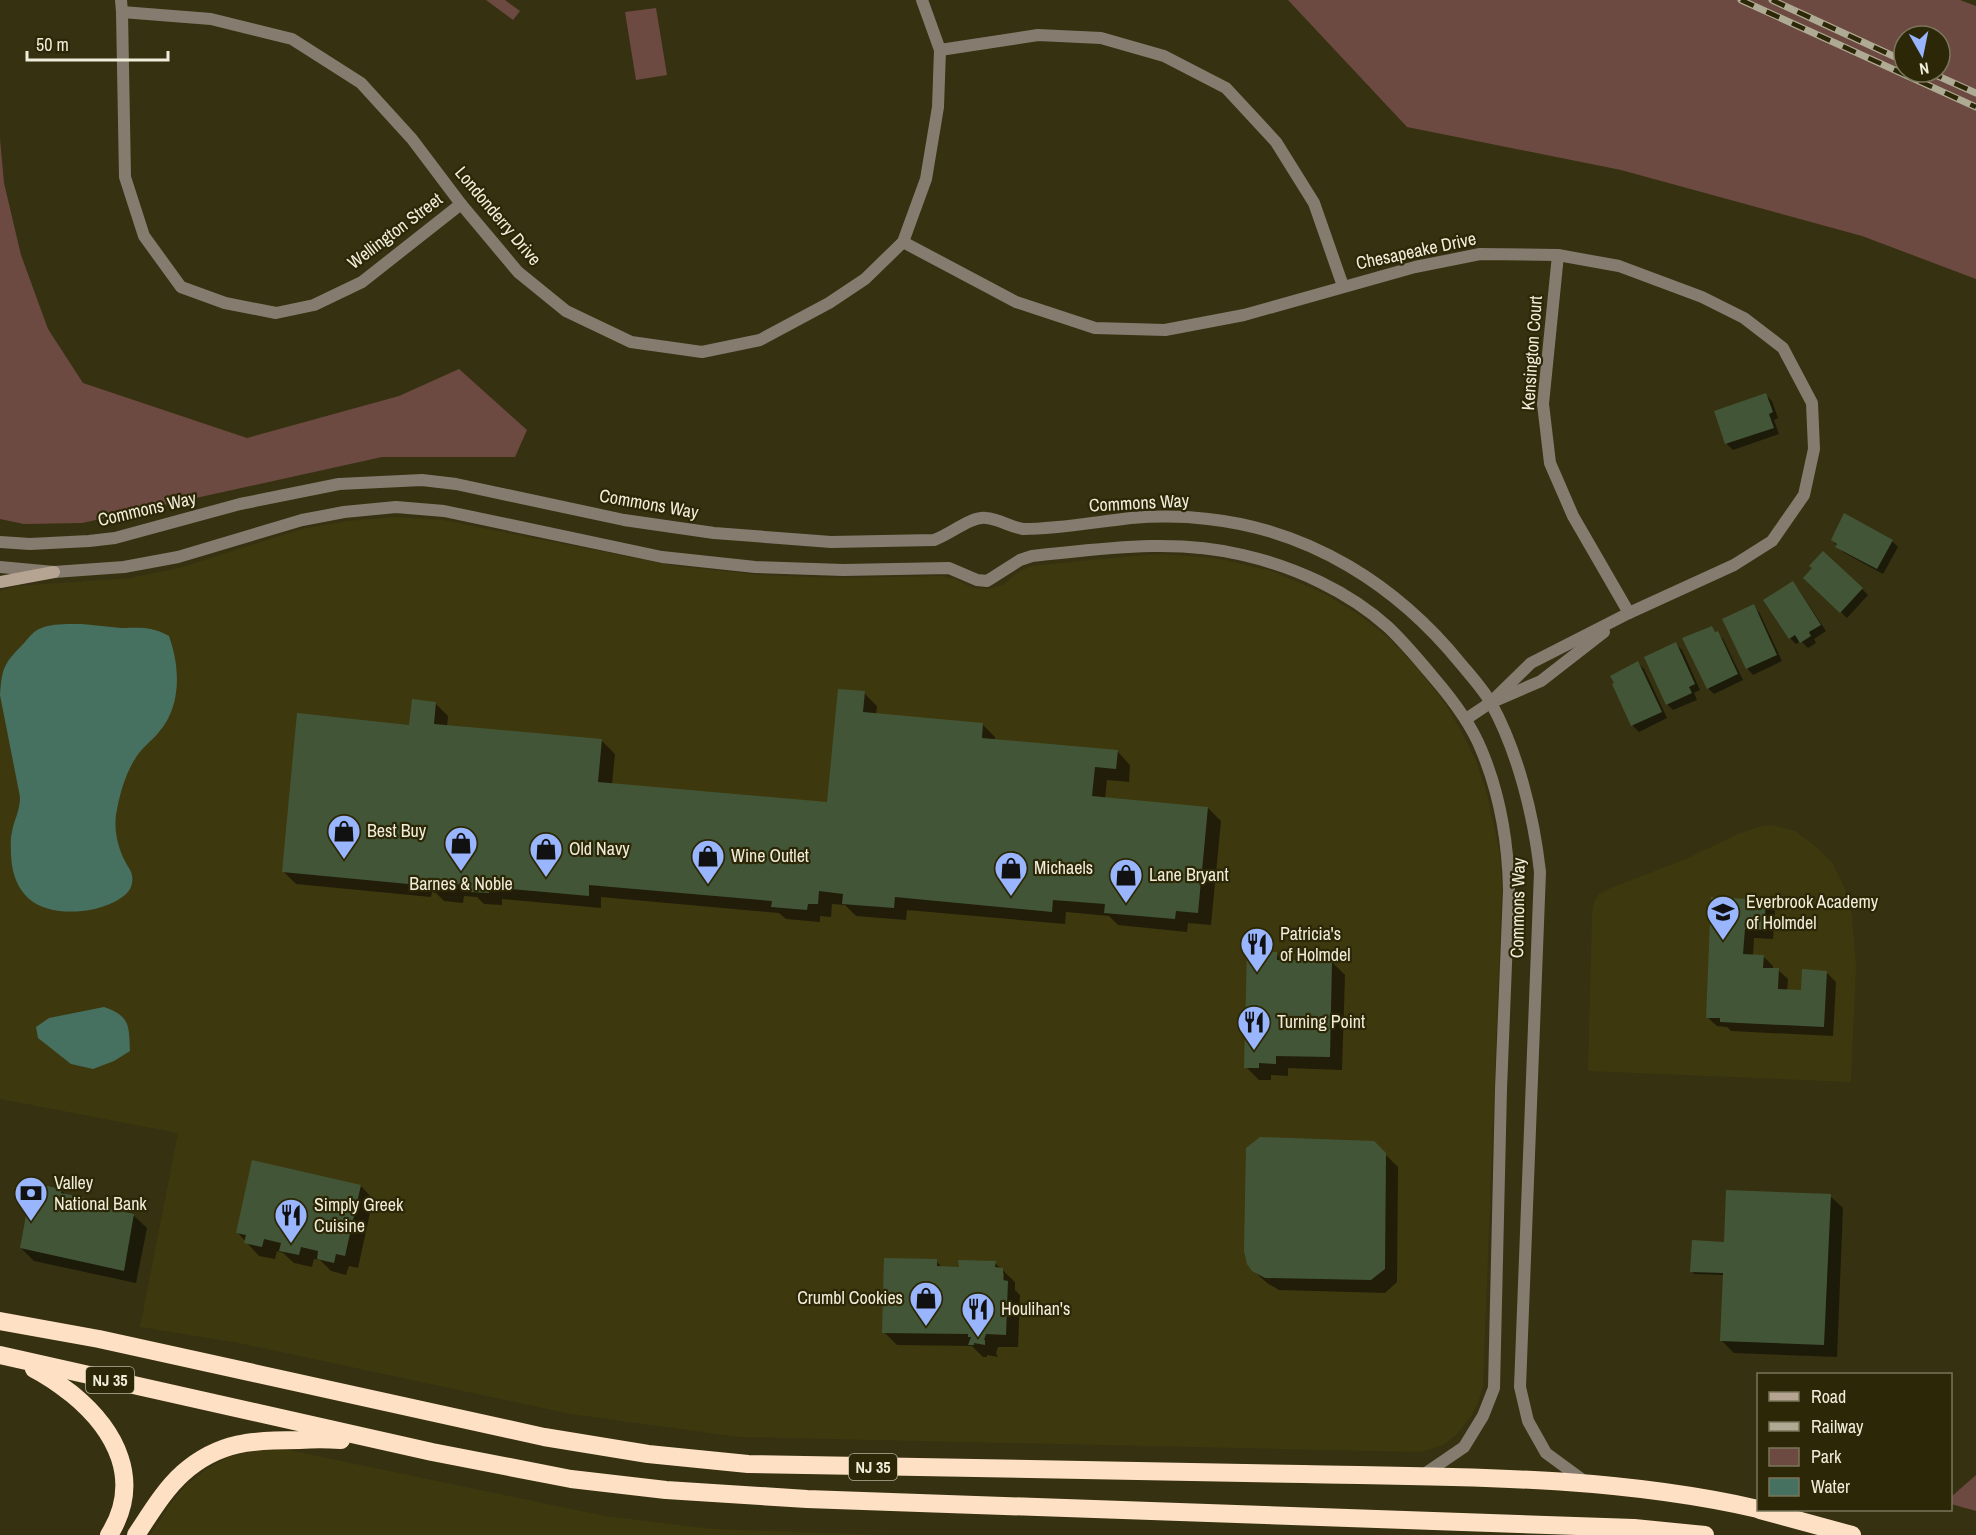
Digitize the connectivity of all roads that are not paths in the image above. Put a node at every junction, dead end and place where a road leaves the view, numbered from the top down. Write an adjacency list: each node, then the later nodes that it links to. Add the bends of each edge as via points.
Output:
1 (922, 0): 3 (street, Londonderry Drive)
2 (122, 6): 4 (street, Londonderry Drive, via 211,19 292,39 361,83 412,139); 4 (street, Wellington Street, via 125,177 144,236 181,287 225,303 276,313 314,305 362,282)
3 (940, 50): 5 (street, Londonderry Drive, via 938,107 926,179); 7 (street, via 1038,34 1101,38 1164,56 1226,88 1276,142 1314,203)
4 (461, 204): 5 (street, Londonderry Drive, via 518,272 566,311 631,342 702,351 760,340 864,279)
5 (903, 242): 7 (street, Chesapeake Drive, via 1016,302 1095,328 1165,330 1244,315)
6 (1558, 255): 7 (street, Chesapeake Drive, via 1480,254); 12 (street, Kensington Court, via 1543,404 1550,463 1573,516); 12 (street, Chesapeake Drive, via 1619,266 1702,297 1744,318 1783,348 1812,403 1814,449 1804,495 1772,541 1734,565)
7 (1343, 286)
8 (0, 542): 13 (street, Commons Way, via 90,541 339,484 403,480 456,484 635,522 820,541 934,540 978,518 1023,529 1134,518 1209,519 1286,537 1354,568 1415,614 1443,642)
9 (0, 567): 10 (street, Commons Way)
10 (54, 572): 11 (main road); 14 (street, Commons Way, via 150,563 302,520 396,507 444,511 662,557 755,567 949,568 982,581 992,580 1032,556 1140,545 1203,548 1281,565 1356,602 1388,627)
11 (0, 582)
12 (1629, 613): 13 (street, Chesapeake Drive, via 1541,681); 13 (street, Chesapeake Drive, via 1531,663)
13 (1490, 703): 14 (street); 19 (street, Commons Way, via 1528,805 1540,872 1520,1387 1527,1421 1546,1453)
14 (1466, 719): 18 (street, Commons Way, via 1489,771 1509,860 1494,1388 1464,1447)
15 (0, 1321): 18 (highway, NJ 35, via 99,1339 544,1437 648,1454 748,1464)
16 (1, 1355): 17 (highway, NJ 35); 23 (highway, via 48,1376 85,1405 112,1438 124,1479 123,1502)
17 (432, 1452): 22 (highway, NJ 35, via 571,1479 735,1495 1582,1526); 24 (highway, via 338,1439 244,1442 219,1450 182,1473)
18 (1422, 1476): 19 (highway, NJ 35)
19 (1588, 1484): 20 (highway, NJ 35)
20 (1757, 1509)
21 (1766, 1511): 26 (highway, NJ 35)
22 (1677, 1533): 25 (highway, NJ 35)
23 (109, 1535)
24 (136, 1535)
25 (1705, 1535)
26 (1852, 1535)

